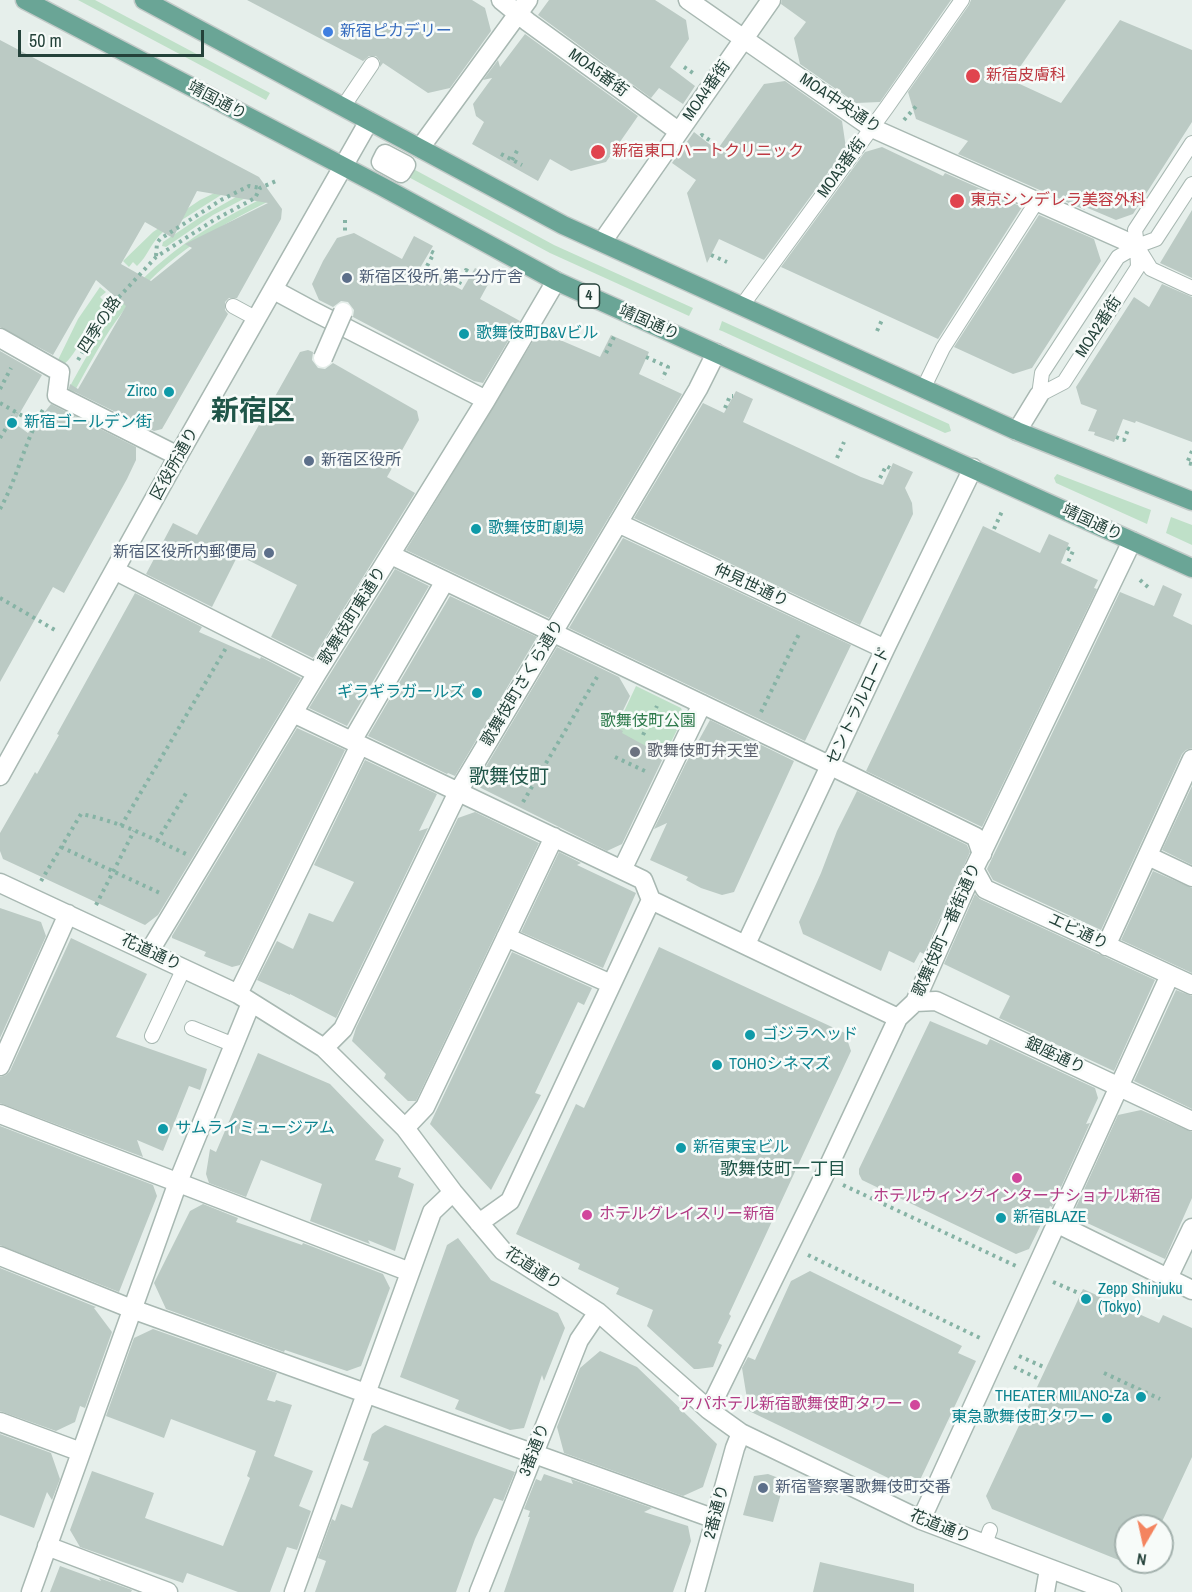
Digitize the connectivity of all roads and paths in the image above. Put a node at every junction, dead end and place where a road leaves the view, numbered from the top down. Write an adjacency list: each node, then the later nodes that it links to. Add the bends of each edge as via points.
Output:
1 (25, 0): 26 (main road, 靖国通り / 4)
2 (144, 0): 13 (main road)
3 (501, 0): 7 (street, MOA5番街)
4 (688, 0): 8 (street, MOA中央通り)
5 (771, 0): 8 (street, MOA4番街)
6 (962, 0): 16 (lane, MOA3番街)
7 (523, 6): 17 (street, MOA5番街, via 528,22); 21 (street)
8 (744, 38): 16 (street, MOA中央通り); 17 (street, MOA4番街)
9 (372, 64): 13 (lane)
10 (684, 67): 11 (path)
11 (693, 73)
12 (918, 104): 14 (path)
13 (343, 107): 15 (main road)
14 (904, 120)
15 (369, 121): 21 (main road); 26 (street, 区役所通り)
16 (872, 128): 30 (street, MOA中央通り); 46 (lane, MOA3番街)
17 (678, 131): 33 (street, MOA4番街)
18 (701, 137): 19 (path)
19 (712, 142)
20 (1192, 143): 34 (lane, MOA2番街, via 1135,230)
21 (420, 148): 33 (main road)
22 (518, 149): 24 (path)
23 (501, 154): 24 (path)
24 (512, 160): 25 (path)
25 (522, 165)
26 (343, 167): 41 (main road, 靖国通り / 4); 44 (street, 区役所通り)
27 (276, 181): 29 (path, 四季の路)
28 (1192, 184): 34 (lane, MOA2番街, via 1156,239)
29 (260, 188): 37 (path, 四季の路, via 255,198); 37 (path, 四季の路, via 249,186 204,210 157,243)
30 (1037, 201): 34 (street, MOA中央通り); 59 (lane, via 943,348)
31 (345, 220): 32 (path)
32 (345, 232)
33 (602, 242): 46 (main road)
34 (1137, 246): 43 (lane, via 1151,269); 60 (lane, MOA2番街, via 1118,257 1111,267 1042,373); 60 (lane, MOA2番街, via 1138,267 1064,382)
35 (430, 251): 39 (path, via 434,253)
36 (711, 255): 38 (path)
37 (156, 257): 57 (path, 四季の路, via 107,310 73,369)
38 (727, 262)
39 (427, 266)
40 (471, 273): 42 (path, via 466,270)
41 (556, 281): 54 (main road, 靖国通り / 4); 62 (street, 歌舞伎町東通り)
42 (459, 284)
43 (1192, 288)
44 (274, 290): 48 (street, 区役所通り); 62 (street)
45 (233, 306): 48 (lane)
46 (741, 307): 59 (main road)
47 (343, 312): 56 (street, bridge)
48 (256, 319): 72 (street, 区役所通り)
49 (882, 320): 50 (path)
50 (878, 331)
51 (614, 337): 53 (path)
52 (0, 338): 57 (street)
53 (606, 353)
54 (716, 353): 76 (main road, 靖国通り / 4); 81 (street, 歌舞伎町さくら通り)
55 (646, 357): 58 (path, via 668,367)
56 (323, 358)
57 (60, 372): 72 (street, via 57,395)
58 (662, 379)
59 (923, 389): 67 (main road)
60 (1040, 395): 67 (street, MOA2番街)
61 (733, 396): 64 (path)
62 (486, 400): 85 (street, 歌舞伎町東通り)
63 (0, 403): 65 (path)
64 (725, 408)
65 (16, 412): 69 (path); 80 (path, via 35,423)
66 (1128, 428): 68 (path, via 1124,440)
67 (1017, 431): 78 (main road)
68 (1116, 437)
69 (0, 438)
70 (844, 442): 73 (path)
71 (1192, 451): 74 (path, via 1188,463)
72 (178, 456): 88 (street, 区役所通り)
73 (837, 458)
74 (1192, 464)
75 (890, 468): 77 (path, via 886,466)
76 (974, 468): 83 (main road, 靖国通り / 4); 97 (street, セントラルロード)
77 (880, 478)
78 (1192, 501)
79 (1003, 508): 82 (path)
80 (0, 509)
81 (618, 523): 93 (street, 仲見世通り); 96 (street, 歌舞伎町さくら通り)
82 (994, 529)
83 (1132, 541): 87 (main road, 靖国通り / 4); 120 (street, 歌舞伎町一番街通り)
84 (1067, 548): 86 (path, via 1073,551)
85 (391, 555): 90 (street, エビ通り); 99 (street, 歌舞伎町東通り)
86 (1068, 562)
87 (1192, 568)
88 (116, 571): 95 (street); 109 (street, 区役所通り)
89 (1140, 580): 91 (path)
90 (445, 581): 96 (street, エビ通り); 105 (street)
91 (1148, 587)
92 (0, 598): 94 (path)
93 (809, 613): 97 (street, 仲見世通り); 103 (path)
94 (55, 630)
95 (236, 632): 99 (street); 114 (path)
96 (554, 632): 98 (street, エビ通り); 112 (street, 歌舞伎町さくら通り)
97 (885, 649): 108 (street, セントラルロード)
98 (607, 658): 101 (street, エビ通り); 113 (path)
99 (317, 673): 102 (street, 歌舞伎町東通り)
100 (659, 703): 104 (path)
101 (702, 704): 103 (street, エビ通り); 110 (street)
102 (293, 713): 105 (street); 121 (street, 歌舞伎町東通り)
103 (753, 729): 108 (street, エビ通り)
104 (643, 735)
105 (356, 743): 112 (street); 139 (street)
106 (615, 757): 110 (path)
107 (1192, 759): 119 (street)
108 (831, 766): 120 (street, エビ通り, via 976,837); 132 (street, セントラルロード)
109 (0, 777)
110 (665, 781): 122 (street)
111 (188, 790): 117 (path)
112 (458, 792): 113 (street); 145 (street, 歌舞伎町さくら通り, via 344,1029)
113 (514, 818): 116 (street)
114 (121, 826): 115 (path); 118 (path, via 81,814)
115 (134, 831): 117 (path); 123 (path)
116 (554, 837): 122 (street); 131 (street)
117 (157, 841): 121 (path)
118 (61, 847): 123 (path); 126 (path)
119 (1148, 856): 124 (street); 133 (street)
120 (978, 861): 133 (street, エビ通り, via 985,889); 140 (street, 歌舞伎町一番街通り)
121 (203, 862): 128 (street, 歌舞伎町東通り)
122 (622, 870): 127 (street, via 643,880)
123 (114, 871): 128 (path); 129 (path)
124 (1192, 877)
125 (0, 883): 130 (street, 花道通り)
126 (40, 883)
127 (651, 900): 132 (street); 137 (street)
128 (179, 902): 134 (street, 歌舞伎町東通り)
129 (94, 908)
130 (68, 914): 134 (street, 花道通り); 146 (street)
131 (506, 937): 137 (street); 150 (street, via 425,1107)
132 (746, 944): 141 (street)
133 (1106, 945): 136 (street, エビ通り)
134 (149, 952): 135 (street, 花道通り)
135 (184, 968): 139 (street, 花道通り); 143 (lane)
136 (1170, 975): 138 (street, エビ通り); 147 (street)
137 (611, 984): 154 (street, via 510,1201)
138 (1192, 985)
139 (244, 999): 144 (street); 145 (street, 花道通り)
140 (915, 1002): 141 (street, 歌舞伎町一番街通り); 147 (street, 銀座通り, via 936,1001)
141 (898, 1018): 151 (street, 歌舞伎町一番街通り)
142 (192, 1028): 144 (lane)
143 (152, 1036)
144 (234, 1045): 152 (street)
145 (324, 1048): 150 (street, 花道通り)
146 (0, 1066)
147 (1118, 1086): 149 (street, 銀座通り); 155 (street)
148 (0, 1114): 152 (street)
149 (1192, 1121)
150 (405, 1128): 153 (street, 花道通り)
151 (824, 1176): 157 (street, 歌舞伎町一番街通り); 160 (path)
152 (178, 1182): 159 (street); 164 (street)
153 (453, 1192): 154 (street, 花道通り); 159 (street, via 432,1212)
154 (479, 1223): 165 (street, 花道通り, via 503,1251)
155 (1056, 1223): 160 (street); 161 (street)
156 (1192, 1228): 161 (street)
157 (788, 1246): 166 (path); 172 (street, 歌舞伎町一番街通り)
158 (0, 1256): 164 (street)
159 (410, 1272): 170 (street)
160 (1033, 1274): 163 (path); 166 (street)
161 (1168, 1278): 162 (street)
162 (1192, 1290)
163 (1081, 1294)
164 (132, 1309): 170 (street); 175 (street)
165 (598, 1312): 172 (street, 花道通り); 176 (street, 3番通り, via 579,1340)
166 (997, 1353): 167 (path); 169 (path); 178 (street)
167 (1046, 1368)
168 (1104, 1372): 171 (path)
169 (1041, 1380)
170 (366, 1395): 176 (street); 183 (street)
171 (1160, 1399)
172 (709, 1410): 174 (street, 花道通り)
173 (0, 1422): 175 (street)
174 (741, 1433): 177 (street, 2番通り); 178 (street, 花道通り)
175 (81, 1452): 179 (street)
176 (534, 1454): 177 (street); 184 (street, 3番通り)
177 (715, 1519): 185 (street, 2番通り)
178 (921, 1520): 180 (street, 花道通り, via 987,1537)
179 (47, 1546): 181 (street); 182 (street)
180 (1049, 1569): 186 (street); 187 (street, 花道通り)
181 (31, 1592)
182 (168, 1592)
183 (294, 1592)
184 (478, 1592)
185 (695, 1592)
186 (1045, 1592)
187 (1112, 1592)

